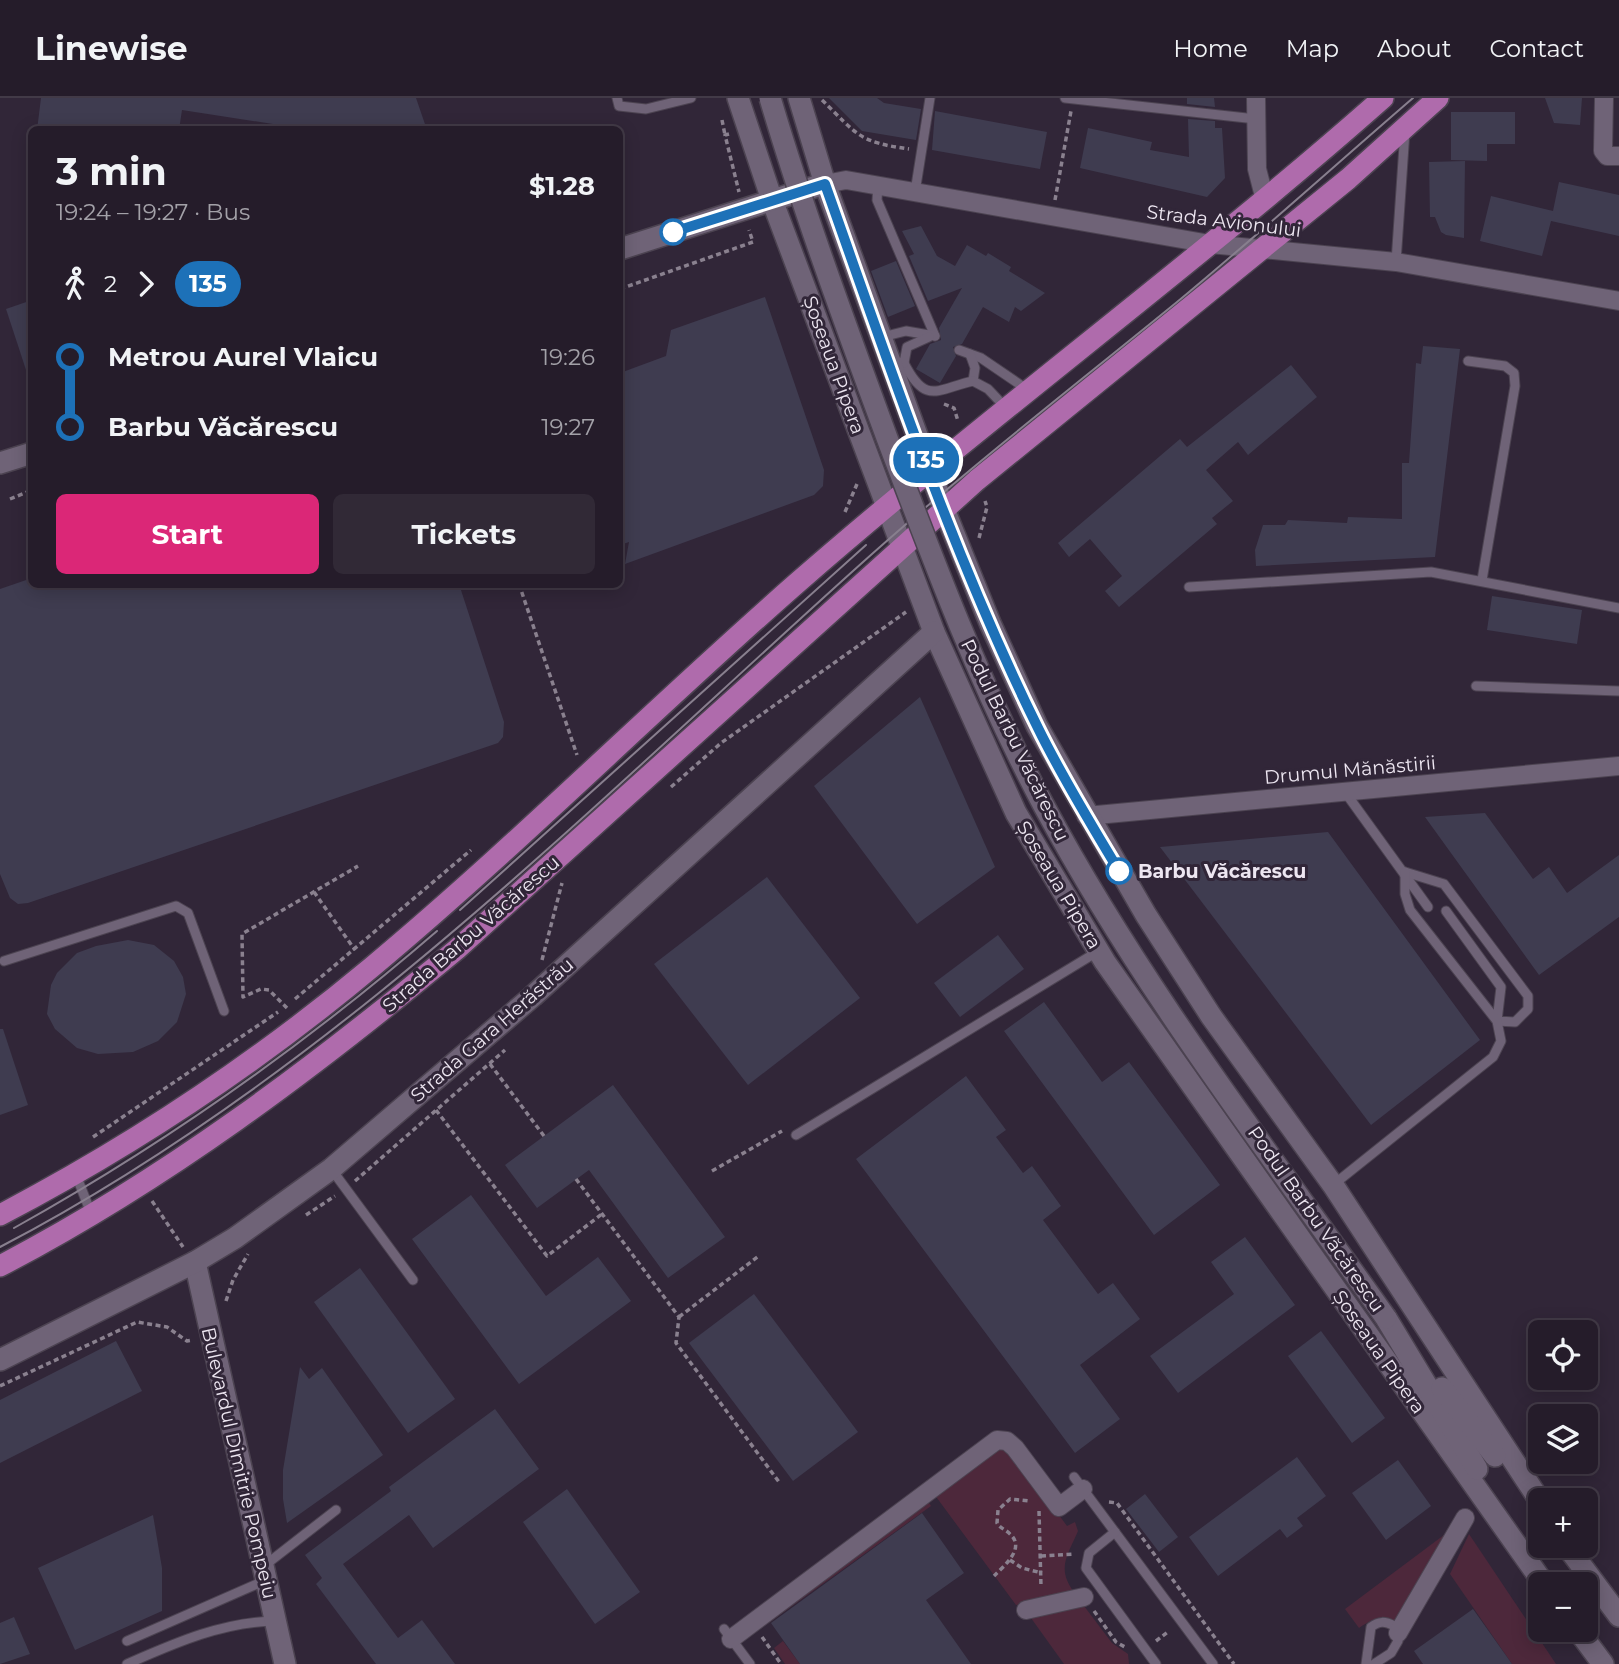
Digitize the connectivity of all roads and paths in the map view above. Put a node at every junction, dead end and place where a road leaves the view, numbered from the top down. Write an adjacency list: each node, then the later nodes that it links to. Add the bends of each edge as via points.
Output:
1 (617, 98): 2 (lane, via 619,107 646,109)
2 (691, 98)
3 (738, 98): 15 (main road, Șoseaua Pipera)
4 (752, 98): 15 (lane)
5 (770, 98): 96 (main road, Podul Barbu Văcărescu, bridge, via 813,233 952,610 1038,794 1146,976)
6 (799, 98): 20 (main road)
7 (821, 98): 18 (path, via 873,144)
8 (930, 98): 18 (lane)
9 (1065, 98): 14 (lane)
10 (1256, 98): 16 (street)
11 (1383, 98): 23 (main road, Strada Barbu Văcărescu)
12 (1438, 98): 17 (main road, Strada Barbu Văcărescu)
13 (1604, 98): 19 (street, via 1602,151)
14 (1073, 99): 16 (lane); 26 (path)
15 (743, 119): 24 (main road, Șoseaua Pipera)
16 (1256, 119): 23 (street, via 1257,169)
17 (1405, 127): 29 (main road, Strada Barbu Văcărescu); 30 (lane)
18 (921, 151): 22 (lane)
19 (1619, 156)
20 (825, 184): 21 (street, Strada Avionului, via 846,180); 24 (main road); 34 (main road)
21 (878, 186): 22 (street, Strada Avionului); 33 (lane, via 877,200)
22 (915, 192): 26 (street, Strada Avionului)
23 (1265, 200): 27 (main road, Strada Barbu Văcărescu)
24 (772, 201): 25 (main road); 47 (main road, Șoseaua Pipera)
25 (743, 210): 28 (main road); 31 (path, via 753,242)
26 (1053, 216): 27 (street, Strada Avionului)
27 (1210, 244): 29 (street, Strada Avionului); 40 (main road, Strada Barbu Văcărescu)
28 (623, 248)
29 (1263, 248): 30 (street, Strada Avionului); 48 (main road, Strada Barbu Văcărescu)
30 (1396, 262): 32 (street, Strada Avionului)
31 (623, 288)
32 (1619, 301)
33 (935, 336): 34 (lane, via 906,331); 38 (lane, via 915,340)
34 (880, 337): 38 (main road)
35 (959, 350): 36 (lane)
36 (970, 354): 39 (lane); 40 (lane)
37 (1468, 361): 50 (lane, via 1505,366 1514,373 1515,386)
38 (897, 362): 39 (lane, via 931,392); 44 (main road)
39 (973, 381): 41 (lane)
40 (1028, 390): 41 (main road, Strada Barbu Văcărescu)
41 (1006, 408): 44 (main road, Strada Barbu Văcărescu)
42 (28, 454): 43 (main road)
43 (0, 463)
44 (930, 470): 47 (main road, Strada Barbu Văcărescu); 48 (main road)
45 (28, 492): 46 (path)
46 (10, 499)
47 (886, 506): 49 (main road, Șoseaua Pipera); 58 (main road, Strada Barbu Văcărescu)
48 (944, 509): 49 (main road, Strada Barbu Văcărescu); 60 (main road, via 1037,726)
49 (901, 547): 54 (main road, Șoseaua Pipera); 87 (main road, Strada Barbu Văcărescu, via 540,875 383,1010 220,1132)
50 (1482, 580): 51 (lane, via 1431,572); 53 (lane)
51 (1189, 587)
52 (520, 588): 58 (path)
53 (1619, 608)
54 (934, 632): 69 (main road, Șoseaua Pipera, via 1016,813); 72 (main road, Strada Gara Herăstrău)
55 (1476, 686): 56 (lane)
56 (1619, 691)
57 (1619, 766): 59 (street, Drumul Mănăstirii)
58 (585, 777): 71 (main road, Strada Barbu Văcărescu)
59 (1345, 792): 60 (street, Drumul Mănăstirii); 63 (lane)
60 (1086, 816): 85 (main road, via 1211,1016)
61 (474, 848): 68 (path)
62 (358, 866): 65 (path)
63 (1405, 872): 66 (lane); 75 (lane, via 1410,910); 75 (lane, via 1444,884 1528,996 1523,1016 1511,1024)
64 (563, 880): 72 (path)
65 (314, 892): 68 (path); 74 (path, via 242,934 243,996 270,990)
66 (1428, 907)
67 (1446, 911): 75 (lane, via 1501,987)
68 (354, 949): 71 (path); 74 (path)
69 (1098, 951): 78 (lane); 109 (main road, Șoseaua Pipera)
70 (4, 961): 73 (lane, via 176,906 188,913)
71 (368, 970): 74 (main road, Strada Barbu Văcărescu)
72 (533, 996): 76 (main road, Strada Gara Herăstrău)
73 (224, 1011)
74 (293, 1015): 80 (path); 83 (main road, Strada Barbu Văcărescu, via 181,1109)
75 (1497, 1021): 85 (lane, via 1501,1041 1493,1057)
76 (477, 1045): 77 (main road, Strada Gara Herăstrău); 79 (path)
77 (422, 1092): 81 (main road, Strada Gara Herăstrău); 88 (path, via 547,1256)
78 (796, 1135): 82 (path, via 790,1126)
79 (544, 1136)
80 (91, 1138)
81 (331, 1169): 92 (main road, Strada Gara Herăstrău); 94 (lane)
82 (712, 1171)
83 (76, 1175): 87 (lane); 89 (main road, Strada Barbu Văcărescu)
84 (576, 1179): 88 (path)
85 (1334, 1185): 100 (main road)
86 (152, 1201): 90 (path)
87 (92, 1214): 93 (main road, Strada Barbu Văcărescu)
88 (602, 1214): 95 (path)
89 (0, 1216)
90 (172, 1233)
91 (760, 1255): 95 (path)
92 (195, 1262): 97 (main road, Strada Gara Herăstrău); 111 (main road, Bulevardul Dimitrie Pompeiu)
93 (0, 1266)
94 (413, 1280)
95 (679, 1317): 98 (path, via 676,1343)
96 (1386, 1318): 101 (main road, Șoseaua Pipera); 110 (main road, Șoseaua Pipera)
97 (0, 1360)
98 (779, 1482)
99 (1078, 1483): 104 (lane); 118 (street, via 1059,1507 1015,1448 998,1440)
100 (1532, 1488)
101 (1528, 1498)
102 (336, 1510): 111 (lane)
103 (1465, 1518): 119 (street)
104 (1115, 1532): 127 (lane, via 1089,1553 1086,1568); 128 (lane)
105 (1076, 1553): 106 (path)
106 (1041, 1556): 108 (path, via 1039,1511 1029,1500 1017,1498 1002,1505 997,1517 1014,1541); 112 (path)
107 (1577, 1558): 116 (main road)
108 (1010, 1560): 112 (path); 113 (path)
109 (1537, 1572)
110 (1539, 1572)
111 (264, 1573): 117 (main road, Bulevardul Dimitrie Pompeiu); 121 (lane)
112 (1042, 1573): 115 (path)
113 (994, 1576)
114 (1084, 1597): 115 (street)
115 (1034, 1608)
116 (1619, 1616)
117 (275, 1621): 123 (lane, via 229,1625); 124 (main road, Bulevardul Dimitrie Pompeiu)
118 (752, 1623): 120 (street); 126 (path)
119 (1398, 1633): 129 (lane, via 1387,1622 1371,1627); 130 (lane, via 1391,1653)
120 (727, 1634): 125 (lane)
121 (127, 1641)
122 (1587, 1642): 131 (main road)
123 (127, 1664)
124 (285, 1664)
125 (750, 1664)
126 (780, 1664)
127 (1156, 1664)
128 (1213, 1664)
129 (1366, 1664)
130 (1374, 1664)
131 (1603, 1664)

